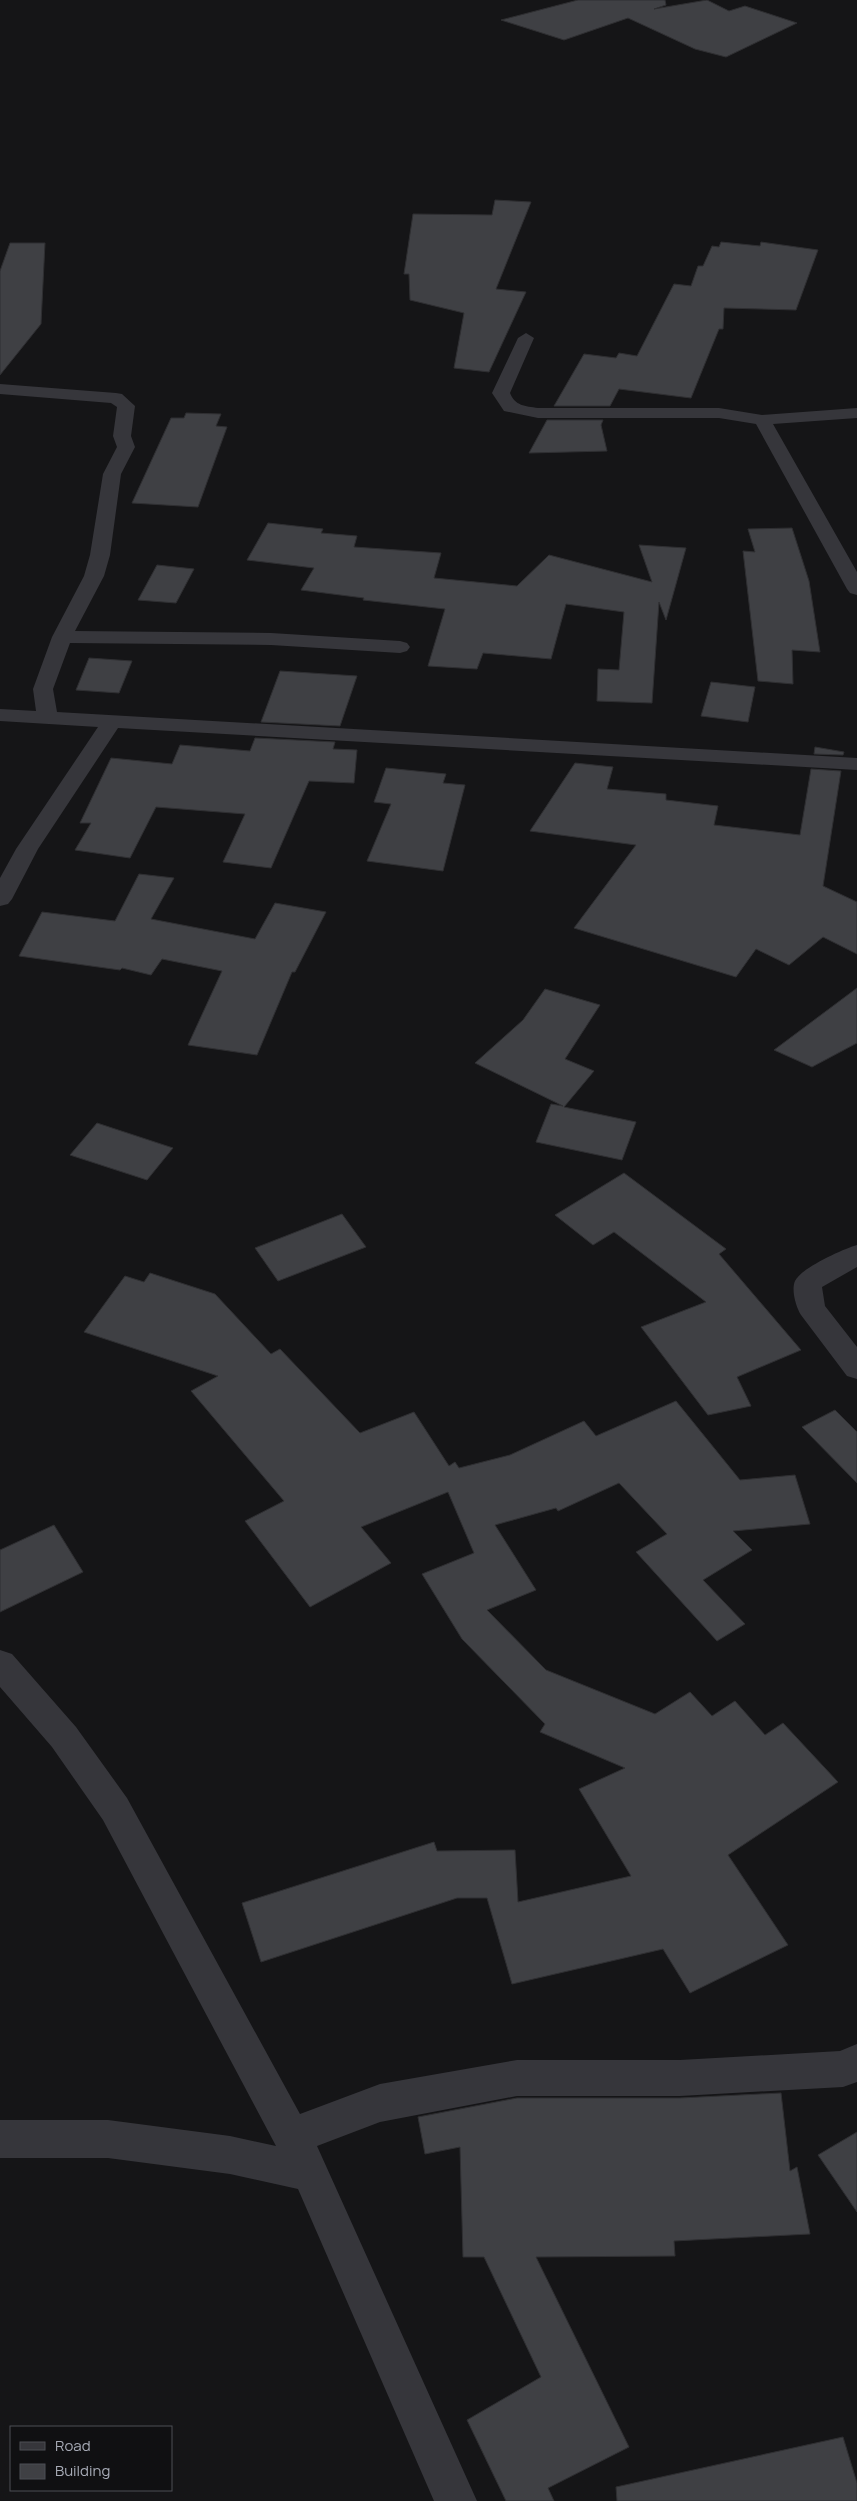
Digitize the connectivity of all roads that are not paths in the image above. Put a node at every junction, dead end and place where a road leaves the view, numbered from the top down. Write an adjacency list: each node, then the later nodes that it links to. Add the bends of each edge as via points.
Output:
1 (526, 338): 4 (street, via 501,393 509,408 538,413 719,413)
2 (0, 389): 6 (street, via 116,398 126,406 122,436 126,447 112,474 100,555 94,576)
3 (857, 413): 4 (street)
4 (762, 420): 5 (street)
5 (857, 589)
6 (62, 638): 7 (street, via 263,639); 9 (street, via 43,689)
7 (400, 648)
8 (0, 715): 9 (street)
9 (47, 716): 10 (street)
10 (112, 720): 11 (street); 12 (street, via 27,850)
11 (857, 764)
12 (0, 899)
13 (857, 1256): 14 (street, via 808,1283 811,1308)
14 (857, 1368)
15 (0, 1664): 17 (street, via 64,1738 115,1809)
16 (857, 2062): 17 (street, via 843,2069 680,2078 518,2078 380,2103)
17 (293, 2136): 19 (street)
18 (0, 2139): 19 (street, via 108,2139 230,2155)
19 (312, 2173): 20 (street, via 328,2217)
20 (456, 2501)

